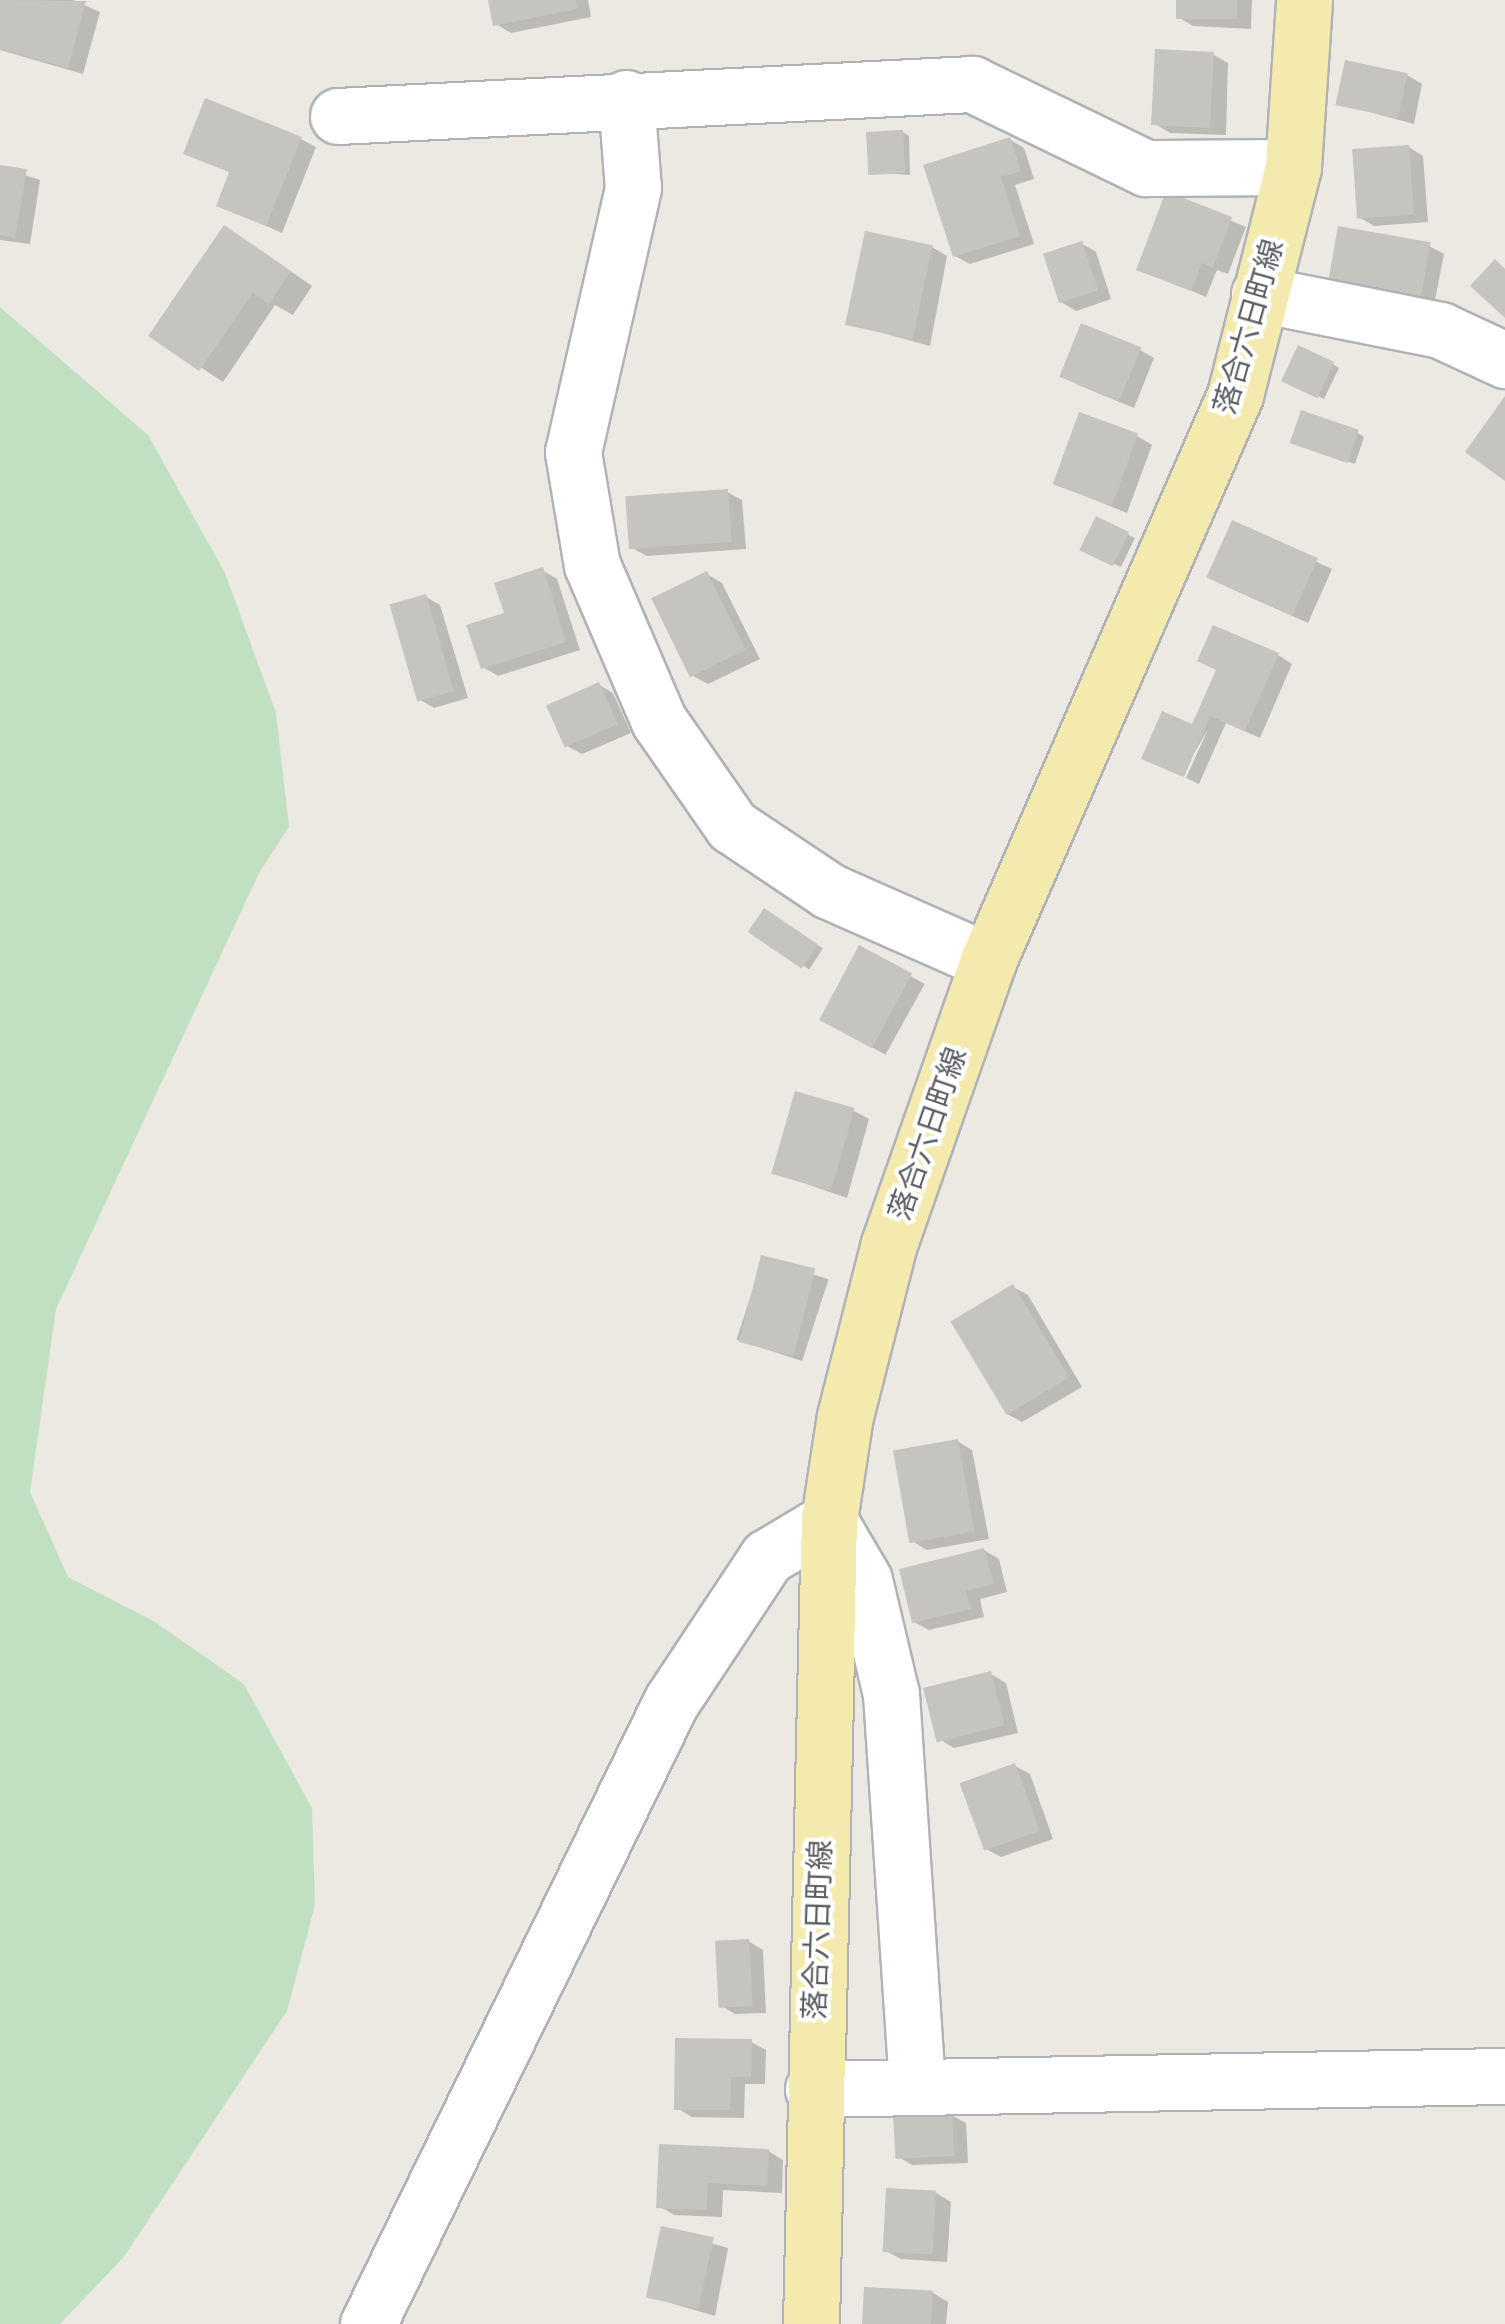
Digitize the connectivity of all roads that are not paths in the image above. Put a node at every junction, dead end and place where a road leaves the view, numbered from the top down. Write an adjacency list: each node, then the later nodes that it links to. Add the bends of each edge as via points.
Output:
1 (1304, 0): 4 (main road, 落合六日町線)
2 (626, 98): 3 (street); 4 (street, via 972,84 1146,168); 7 (street, via 632,188 573,452 592,565 660,721 732,826 829,890)
3 (338, 116)
4 (1294, 166): 5 (main road, 落合六日町線)
5 (1259, 294): 6 (street, via 1440,330); 7 (main road, 落合六日町線, via 1236,395)
6 (1505, 360)
7 (988, 961): 8 (main road, 落合六日町線, via 890,1244 845,1416)
8 (829, 1520): 10 (street, via 864,1580 891,1694); 11 (main road, 落合六日町線); 12 (street, via 767,1557 671,1702)
9 (1505, 2076): 10 (street)
10 (917, 2086): 11 (street)
11 (813, 2089): 13 (main road, 落合六日町線)
12 (368, 2324)
13 (811, 2324)

